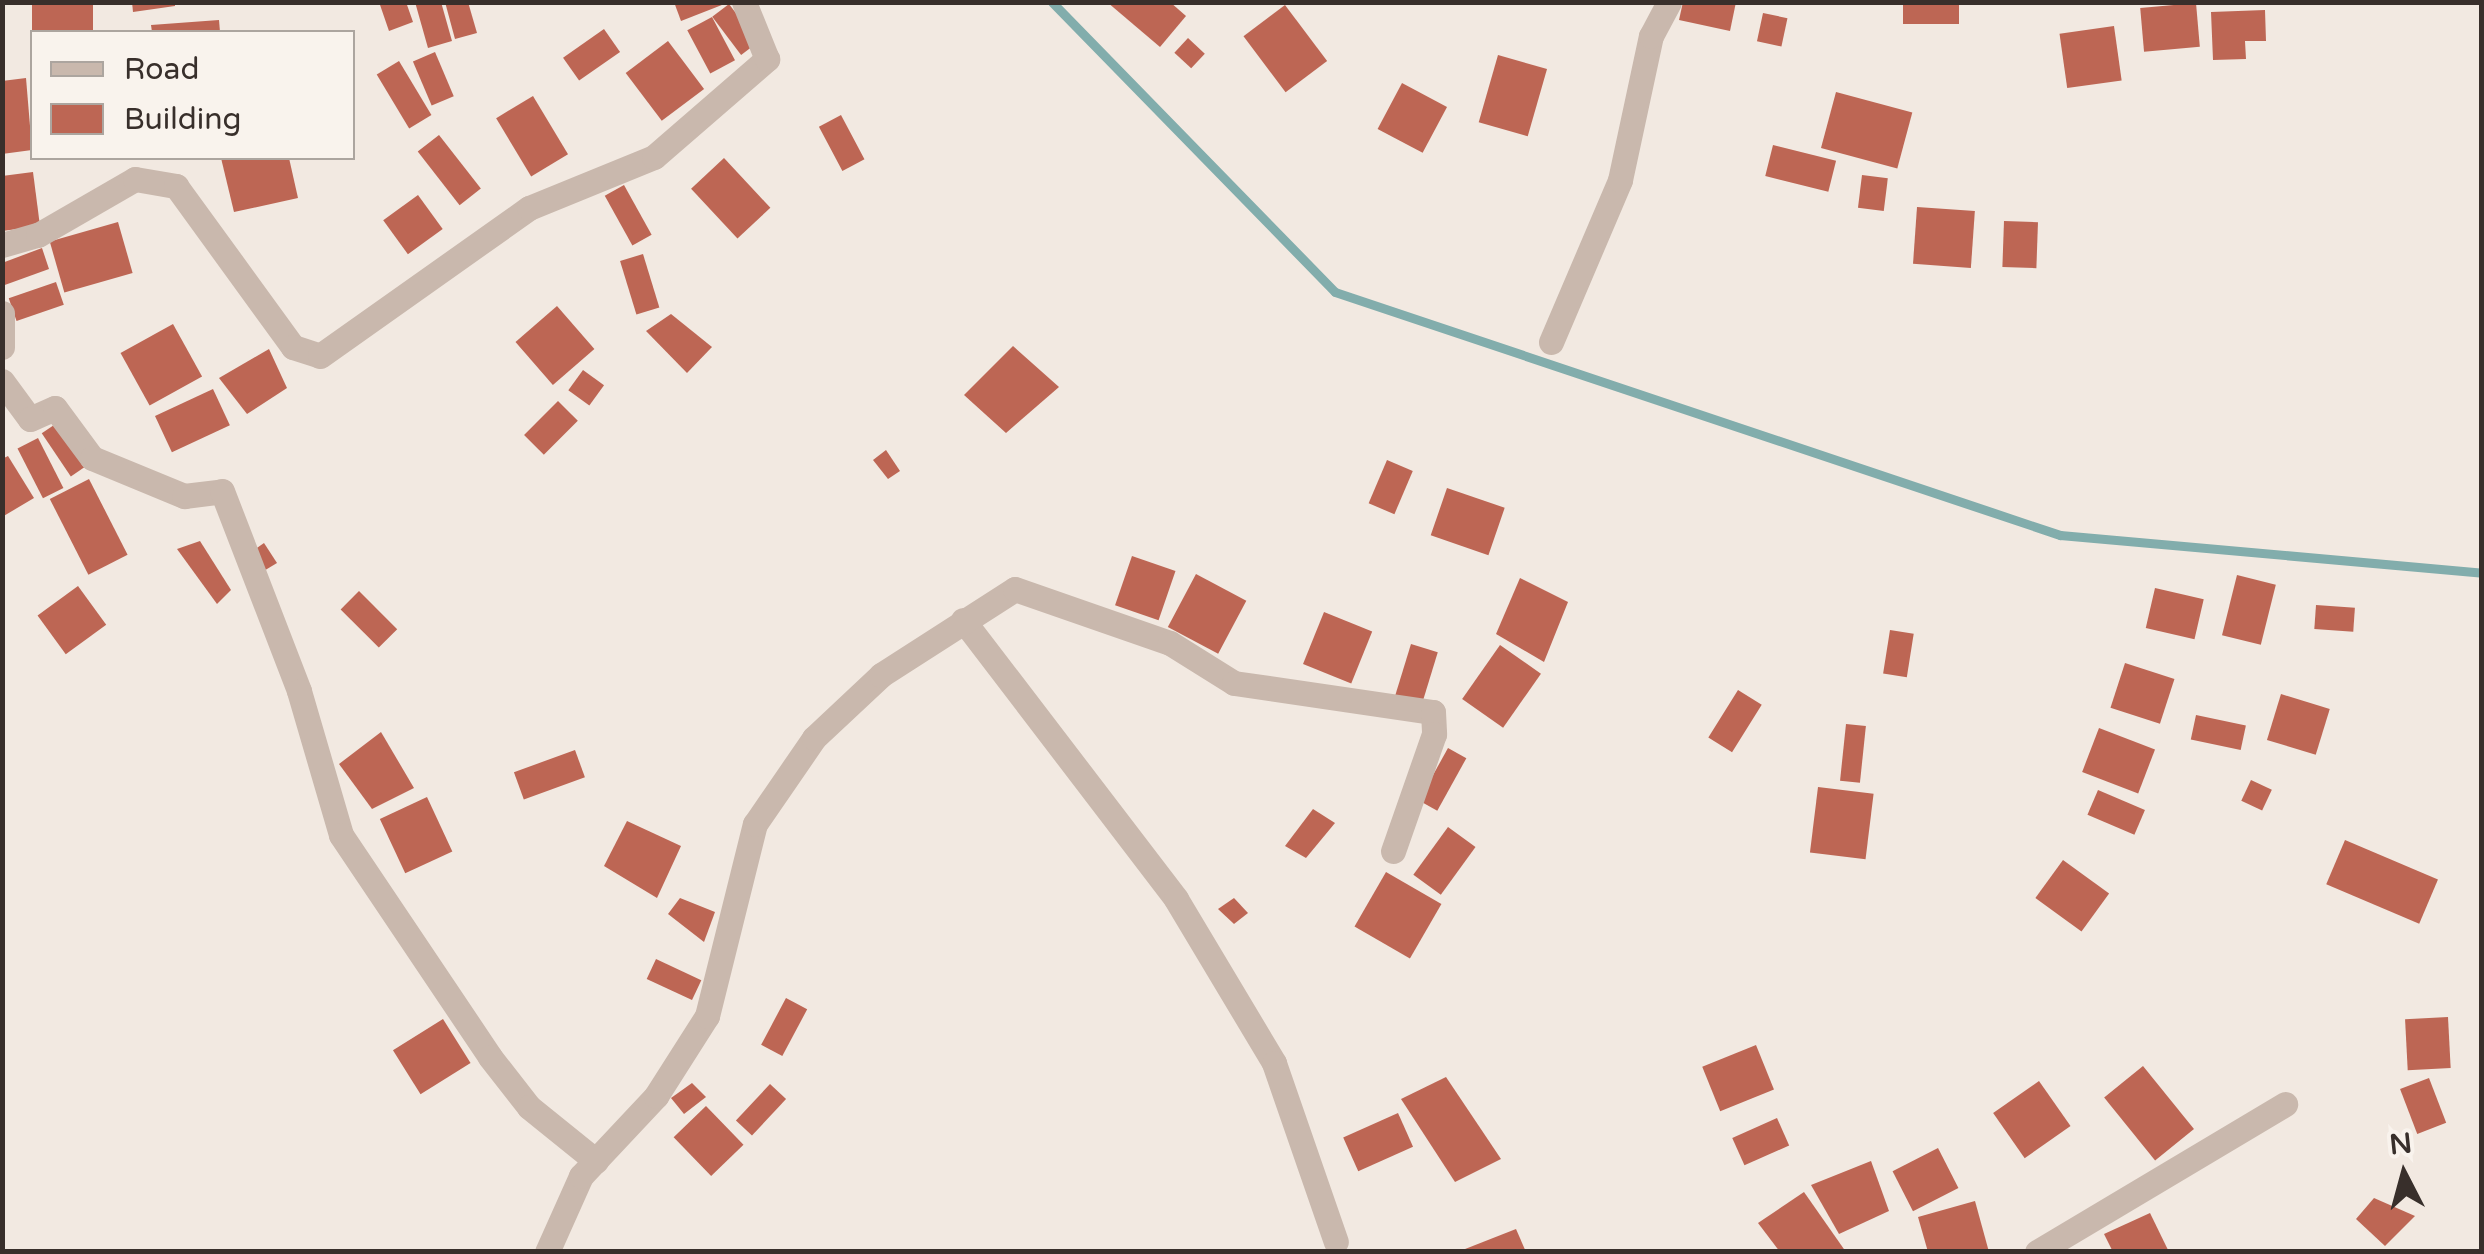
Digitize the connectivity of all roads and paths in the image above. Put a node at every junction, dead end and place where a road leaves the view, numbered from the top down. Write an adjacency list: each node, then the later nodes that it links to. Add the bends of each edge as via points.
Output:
1 (744, 2): 3 (street, via 768,59 654,157 529,208 320,356 293,348 176,186 135,179 38,236)
2 (1669, 2): 5 (street, via 1651,36 1620,180)
3 (2, 245)
4 (2, 312): 6 (street)
5 (1551, 342)
6 (2, 347)
7 (2, 381): 11 (street, via 30,419 55,408 92,458 184,496 222,491 300,691 341,835 490,1058 530,1107)
8 (962, 620): 9 (street, via 1014,589 1170,643 1234,683 1433,712 1434,734); 11 (street, via 881,675 814,738 755,824 707,1016 656,1096); 12 (street, via 1176,899 1274,1062)
9 (1394, 851)
10 (2285, 1104): 14 (street)
11 (596, 1161): 13 (street)
12 (1336, 1242)
13 (547, 1252)
14 (2037, 1252)

